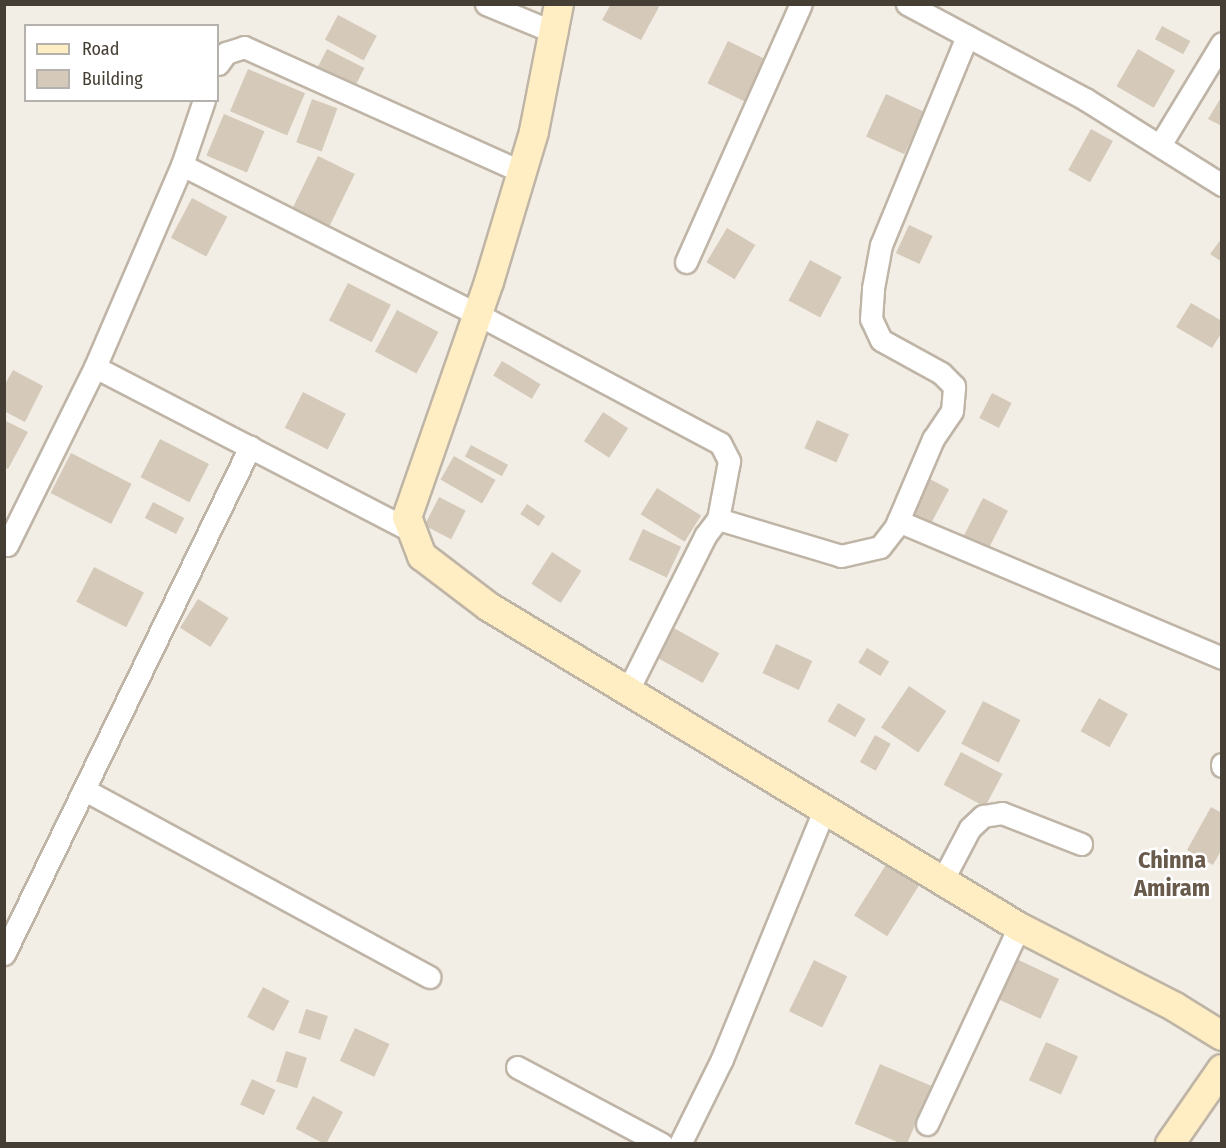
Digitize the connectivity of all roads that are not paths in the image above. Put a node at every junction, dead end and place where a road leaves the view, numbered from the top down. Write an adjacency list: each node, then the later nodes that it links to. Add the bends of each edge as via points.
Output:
1 (486, 4): 6 (street)
2 (559, 4): 6 (main road)
3 (801, 4): 15 (street)
4 (907, 4): 5 (street)
5 (934, 11): 7 (street)
6 (556, 33): 13 (main road)
7 (967, 36): 11 (street); 20 (street, via 881,245 873,288 871,319 881,340 941,373 954,386 952,411 933,439)
8 (1221, 43): 11 (street)
9 (219, 62): 13 (street, via 226,52 244,47)
10 (203, 102): 12 (street)
11 (1161, 145): 14 (street)
12 (182, 165): 16 (street); 17 (street)
13 (522, 172): 16 (main road)
14 (1221, 185)
15 (686, 262)
16 (477, 314): 19 (street, via 720,443 729,461); 21 (main road, via 407,517)
17 (95, 367): 18 (street); 22 (street)
18 (250, 447): 21 (street); 25 (street)
19 (718, 519): 20 (street, via 840,556 880,547); 24 (street, via 705,536)
20 (898, 521): 23 (street)
21 (412, 531): 24 (main road, via 422,556 489,607)
22 (7, 545)
23 (1221, 658)
24 (629, 688): 26 (main road)
25 (85, 790): 30 (street); 31 (street)
26 (825, 808): 28 (main road); 37 (street, via 722,1059)
27 (1081, 844): 28 (street, via 1002,813 983,816 970,828)
28 (942, 881): 29 (main road)
29 (1019, 927): 32 (main road, via 1175,1007); 35 (street)
30 (4, 954)
31 (429, 977)
32 (1221, 1036)
33 (517, 1067): 36 (street)
34 (1221, 1069): 38 (main road)
35 (927, 1124)
36 (662, 1143)
37 (680, 1143)
38 (1170, 1143)

